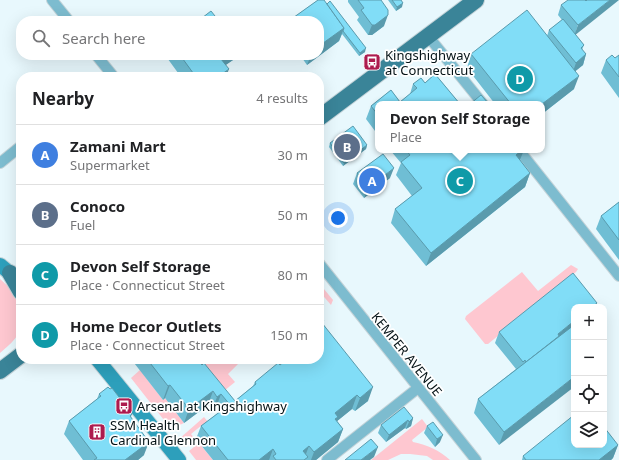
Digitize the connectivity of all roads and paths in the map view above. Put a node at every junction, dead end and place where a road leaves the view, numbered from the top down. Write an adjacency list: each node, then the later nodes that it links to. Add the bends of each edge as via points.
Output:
1 (52, 0): 3 (street)
2 (476, 0): 4 (main road)
3 (65, 16)
4 (428, 36): 7 (street); 8 (main road)
5 (100, 60): 6 (street)
6 (108, 72)
7 (481, 101)
8 (324, 114)
9 (16, 150): 11 (street)
10 (521, 153): 14 (street)
11 (0, 163)
12 (324, 269): 19 (street, KEMPER AVENUE)
13 (10, 273): 15 (main road)
14 (619, 276)
15 (16, 283)
16 (16, 359): 18 (main road)
17 (101, 364): 20 (main road)
18 (0, 371)
19 (418, 388): 21 (street); 22 (street, KEMPER AVENUE)
20 (179, 460)
21 (327, 460)
22 (476, 460)

